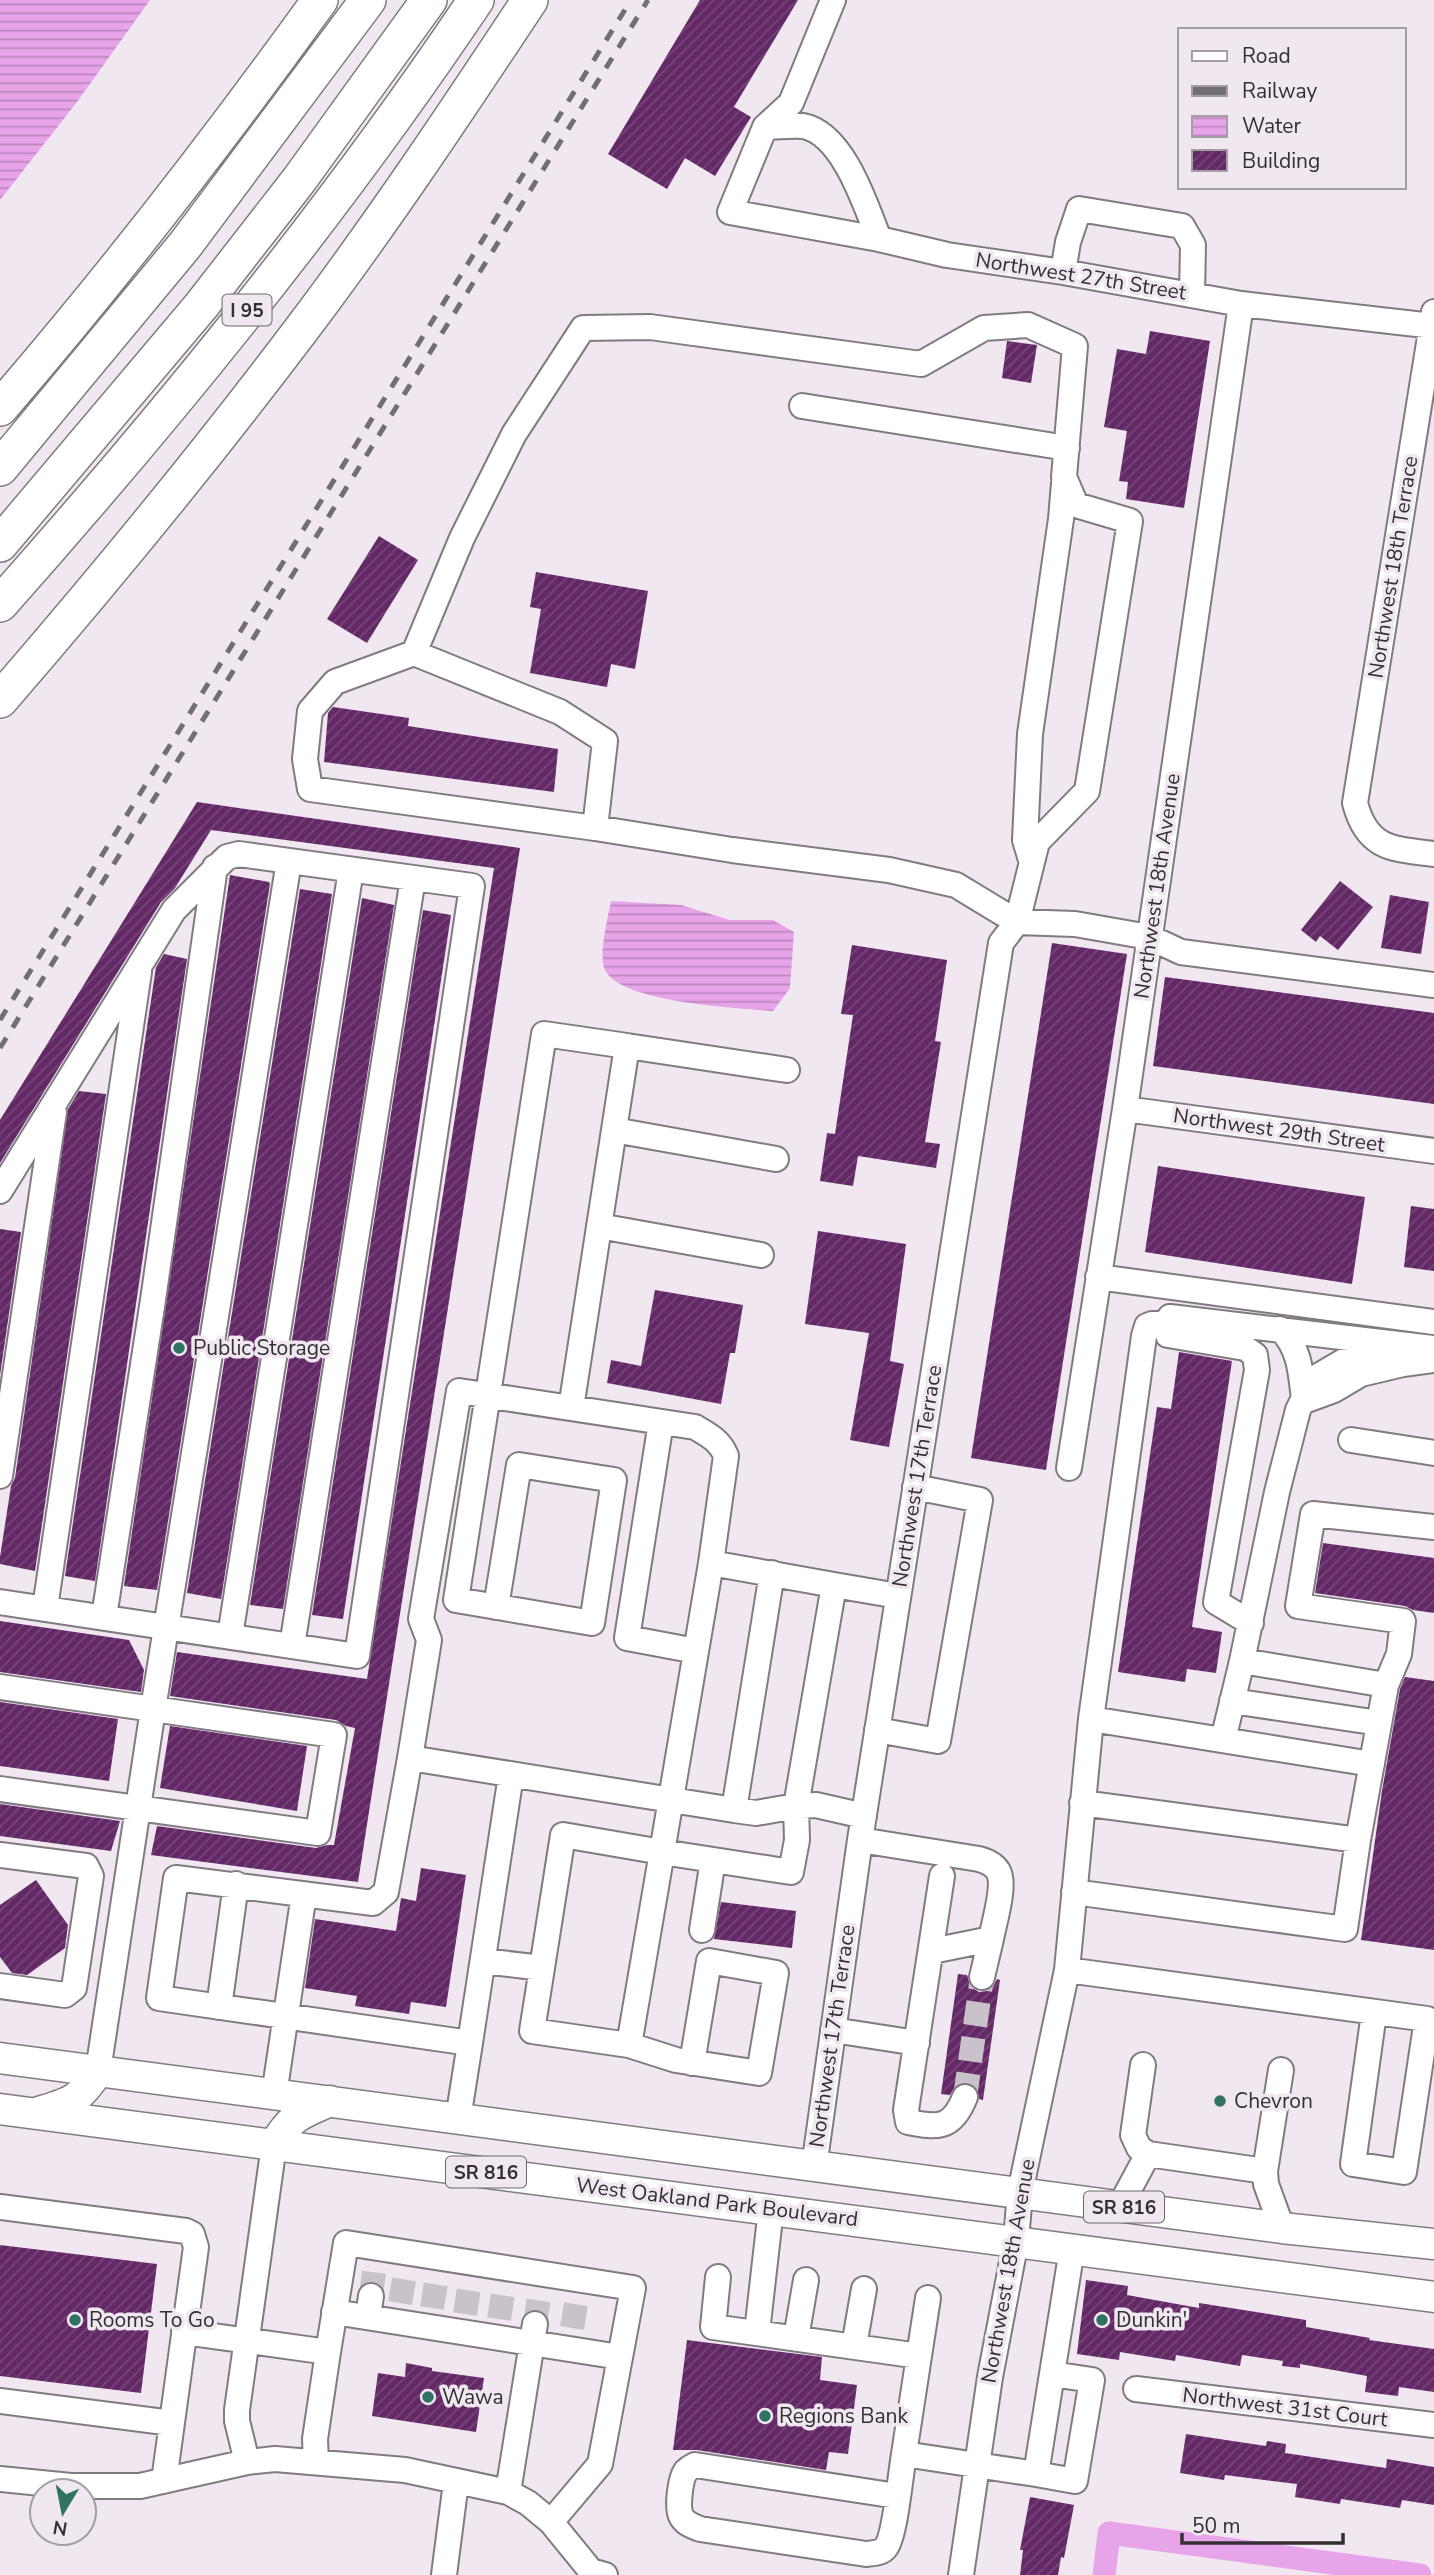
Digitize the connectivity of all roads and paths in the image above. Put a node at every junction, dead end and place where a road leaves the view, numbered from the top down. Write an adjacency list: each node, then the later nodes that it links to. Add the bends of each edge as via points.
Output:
1 (320, 0): 14 (highway, via 202,160)
2 (368, 0): 16 (highway, via 185,245)
3 (429, 0): 18 (highway, via 201,306)
4 (476, 0): 19 (highway, I 95, via 281,267 132,452)
5 (530, 0): 21 (highway, via 301,331 154,518)
6 (833, 0): 7 (street, via 791,103)
7 (765, 127): 8 (street, via 805,126 833,142); 8 (street, Northwest 27th Street, via 730,212)
8 (879, 239): 9 (street, Northwest 27th Street, via 947,255)
9 (1063, 272): 10 (street, Northwest 27th Street); 10 (street, via 1079,209 1182,226 1193,245)
10 (1192, 295): 11 (street, Northwest 27th Street)
11 (1241, 304): 12 (street, Northwest 27th Street); 30 (street, Northwest 18th Avenue)
12 (1433, 321): 23 (street, Northwest 18th Terrace, via 1356,803 1360,822 1372,838 1392,849)
13 (802, 406): 15 (street)
14 (0, 408)
15 (1067, 448): 17 (street); 20 (street, via 1075,346 1028,325 984,328 921,364 650,327 583,328 514,434 462,538)
16 (0, 468)
17 (1064, 477): 25 (street, via 1030,734 1025,840); 25 (street, Northwest 17th Terrace, via 1076,505 1130,521 1087,792 1037,842)
18 (0, 544)
19 (0, 604)
20 (414, 653): 22 (street, via 560,712 605,741); 22 (street, via 335,682 310,711 305,759 310,789)
21 (0, 700)
22 (595, 828): 29 (street, via 889,870 956,885)
23 (1434, 854)
24 (289, 861): 26 (street, via 239,854); 27 (street); 69 (street)
25 (1032, 864): 29 (street, Northwest 17th Terrace)
26 (215, 867): 31 (street, via 174,910); 67 (street)
27 (351, 870): 28 (street); 70 (street)
28 (413, 878): 71 (street); 71 (street, via 472,886 357,1656)
29 (1017, 922): 30 (street, via 1076,924); 58 (street, Northwest 17th Terrace, via 1001,943)
30 (1149, 937): 32 (street, via 1181,952); 36 (street, Northwest 18th Avenue)
31 (140, 961): 35 (street); 66 (street)
32 (1434, 985)
33 (627, 1046): 34 (street); 37 (street); 50 (street, via 544,1034)
34 (787, 1070)
35 (56, 1101): 40 (street); 57 (street)
36 (1125, 1109): 38 (street, Northwest 29th Street); 43 (street, Northwest 18th Avenue)
37 (614, 1130): 39 (street); 41 (street)
38 (1434, 1151)
39 (776, 1159)
40 (0, 1191)
41 (599, 1226): 42 (street); 52 (street)
42 (761, 1255)
43 (1098, 1277): 44 (street); 56 (street, Northwest 18th Avenue)
44 (1434, 1322)
45 (1165, 1324): 46 (street, via 1170,1317); 68 (street, via 1168,1335 1245,1348 1255,1355 1257,1370 1216,1602); 78 (street, Northwest 18th Avenue, via 1147,1326 1144,1336)
46 (1280, 1329): 47 (street); 51 (street, via 1296,1350)
47 (1401, 1343): 48 (street); 51 (street, via 1354,1355 1329,1368 1313,1378)
48 (1434, 1348)
49 (1434, 1360): 51 (street, via 1362,1374)
50 (488, 1395): 52 (street); 65 (street, via 456,1600); 82 (street, via 459,1391 421,1619 429,1640)
51 (1304, 1401): 68 (street, via 1278,1492)
52 (571, 1408): 53 (street)
53 (662, 1422): 60 (street, via 695,1427 721,1445 726,1456); 72 (street, via 627,1638)
54 (1351, 1440): 55 (street)
55 (1434, 1453)
56 (1069, 1468)
57 (0, 1476)
58 (915, 1487): 63 (street, Northwest 17th Terrace); 80 (street, via 979,1500 938,1741)
59 (1434, 1527): 74 (street, via 1313,1514 1297,1606 1403,1621 1399,1654)
60 (711, 1563): 61 (street); 72 (street)
61 (772, 1573): 62 (street); 90 (street)
62 (834, 1585): 63 (street); 88 (street)
63 (898, 1596): 80 (street, Northwest 17th Terrace)
64 (0, 1602): 66 (street)
65 (496, 1607): 65 (street, via 592,1623 614,1480 519,1465)
66 (45, 1608): 67 (street)
67 (104, 1617): 69 (street)
68 (1251, 1623): 73 (street)
69 (166, 1626): 70 (street); 77 (street)
70 (230, 1636): 71 (street)
71 (292, 1646)
72 (696, 1651): 86 (street)
73 (1242, 1661): 74 (street); 76 (street)
74 (1386, 1685): 79 (street)
75 (0, 1687): 77 (street)
76 (1232, 1701): 79 (street); 81 (street)
77 (153, 1709): 89 (street); 89 (street, via 334,1735 318,1833)
78 (1091, 1719): 81 (street); 87 (street, Northwest 18th Avenue)
79 (1379, 1723): 83 (street)
80 (877, 1730): 91 (street, Northwest 17th Terrace)
81 (1223, 1740): 83 (street)
82 (410, 1758): 84 (street); 99 (street, via 386,1892 373,1903)
83 (1373, 1764): 92 (street)
84 (511, 1774): 86 (street); 103 (street)
85 (0, 1789): 89 (street)
86 (671, 1800): 90 (street); 93 (street)
87 (1082, 1803): 92 (street); 98 (street, Northwest 18th Avenue)
88 (796, 1805): 90 (street, via 756,1812); 91 (street, via 816,1805); 95 (street, via 797,1840 791,1872)
89 (140, 1808): 119 (street)
90 (734, 1810)
91 (862, 1828): 101 (street, via 993,1865 1001,1880); 111 (street, Northwest 17th Terrace)
92 (1359, 1840): 98 (street, via 1345,1929)
93 (662, 1852): 95 (street); 104 (street, via 563,1835); 114 (street)
94 (0, 1855): 107 (street, via 86,1866 90,1876 74,1987 65,1995)
95 (713, 1860): 100 (street)
96 (942, 1876): 102 (street)
97 (236, 1884): 99 (street); 108 (street); 108 (street, via 176,1878 159,1998)
98 (1074, 1892): 105 (street, Northwest 18th Avenue)
99 (304, 1894): 110 (street)
100 (702, 1930)
101 (991, 1939): 102 (street); 106 (street)
102 (932, 1951): 113 (street)
103 (483, 1961): 104 (street); 112 (street)
104 (542, 1968): 114 (street, via 532,2031)
105 (1067, 1970): 109 (street); 130 (street, Northwest 18th Avenue)
106 (982, 1977)
107 (0, 1986)
108 (219, 2007): 110 (street)
109 (1374, 2013): 109 (street, via 1427,2019 1404,2172 1353,2164)
110 (285, 2017): 112 (street); 120 (street)
111 (833, 2030): 113 (street); 128 (street, Northwest 17th Terrace)
112 (470, 2043): 125 (street)
113 (917, 2043): 121 (street, via 908,2122 944,2124 958,2113)
114 (629, 2045): 116 (street)
115 (0, 2058): 119 (main road, SR 816)
116 (692, 2063): 116 (street, via 759,2073 776,1972 709,1961)
117 (1143, 2065): 127 (street, via 1133,2135)
118 (1281, 2070): 129 (street)
119 (98, 2071): 120 (main road, SR 816); 124 (main road, via 83,2093)
120 (274, 2095): 122 (main road, SR 816)
121 (965, 2097)
122 (330, 2102): 125 (main road, SR 816); 126 (main road, via 288,2123)
123 (0, 2109): 124 (main road, West Oakland Park Boulevard / SR 816)
124 (35, 2113): 126 (main road, West Oakland Park Boulevard / SR 816)
125 (458, 2119): 128 (main road, SR 816)
126 (274, 2145): 133 (main road, West Oakland Park Boulevard / SR 816); 149 (street)
127 (1148, 2154): 129 (street); 131 (street)
128 (814, 2167): 130 (main road, SR 816); 133 (main road, via 793,2199)
129 (1265, 2171): 134 (street)
130 (1020, 2192): 131 (main road, SR 816); 135 (street, Northwest 18th Avenue)
131 (1120, 2206): 134 (main road, SR 816)
132 (0, 2207): 145 (street, via 192,2234 196,2246)
133 (771, 2210): 135 (main road, West Oakland Park Boulevard / SR 816); 146 (street)
134 (1282, 2228): 136 (main road, SR 816)
135 (1016, 2241): 137 (main road, West Oakland Park Boulevard / SR 816); 162 (street, Northwest 18th Avenue)
136 (1434, 2245)
137 (1072, 2249): 142 (main road, West Oakland Park Boulevard / SR 816); 154 (street)
138 (718, 2277): 146 (street, via 713,2327)
139 (806, 2280): 148 (street)
140 (373, 2283): 144 (street); 144 (street, via 346,2243); 147 (street, via 398,2312); 153 (street, via 407,2264 578,2290 633,2288)
141 (864, 2289): 150 (street)
142 (1434, 2297)
143 (928, 2298): 152 (street)
144 (334, 2312): 151 (street)
145 (184, 2332): 149 (street); 157 (street)
146 (757, 2332): 148 (street)
147 (533, 2333): 153 (street, via 571,2339); 167 (street)
148 (796, 2338): 150 (street)
149 (247, 2339): 151 (street); 160 (street, via 237,2421)
150 (854, 2346): 152 (street)
151 (328, 2352): 161 (street)
152 (919, 2356): 159 (street)
153 (620, 2357): 169 (street, via 600,2464)
154 (1052, 2374): 163 (street); 163 (street, via 1092,2380 1075,2481)
155 (1136, 2389): 158 (street, Northwest 31st Court)
156 (0, 2401): 157 (street)
157 (172, 2423): 165 (street)
158 (1434, 2425)
159 (904, 2454): 162 (street); 168 (street)
160 (247, 2462): 161 (street); 165 (street)
161 (316, 2462): 166 (street, via 405,2470)
162 (976, 2464): 163 (street); 172 (street, Northwest 18th Avenue)
163 (1036, 2474)
164 (0, 2479): 165 (street, via 71,2486)
165 (164, 2481)
166 (456, 2482): 167 (street); 170 (street)
167 (508, 2491): 169 (street)
168 (897, 2496): 168 (street, via 889,2542 885,2549 866,2554 700,2529 688,2524 680,2507 683,2477 695,2465)
169 (551, 2522): 171 (street, via 591,2571)
170 (444, 2575)
171 (605, 2575)
172 (961, 2575)

